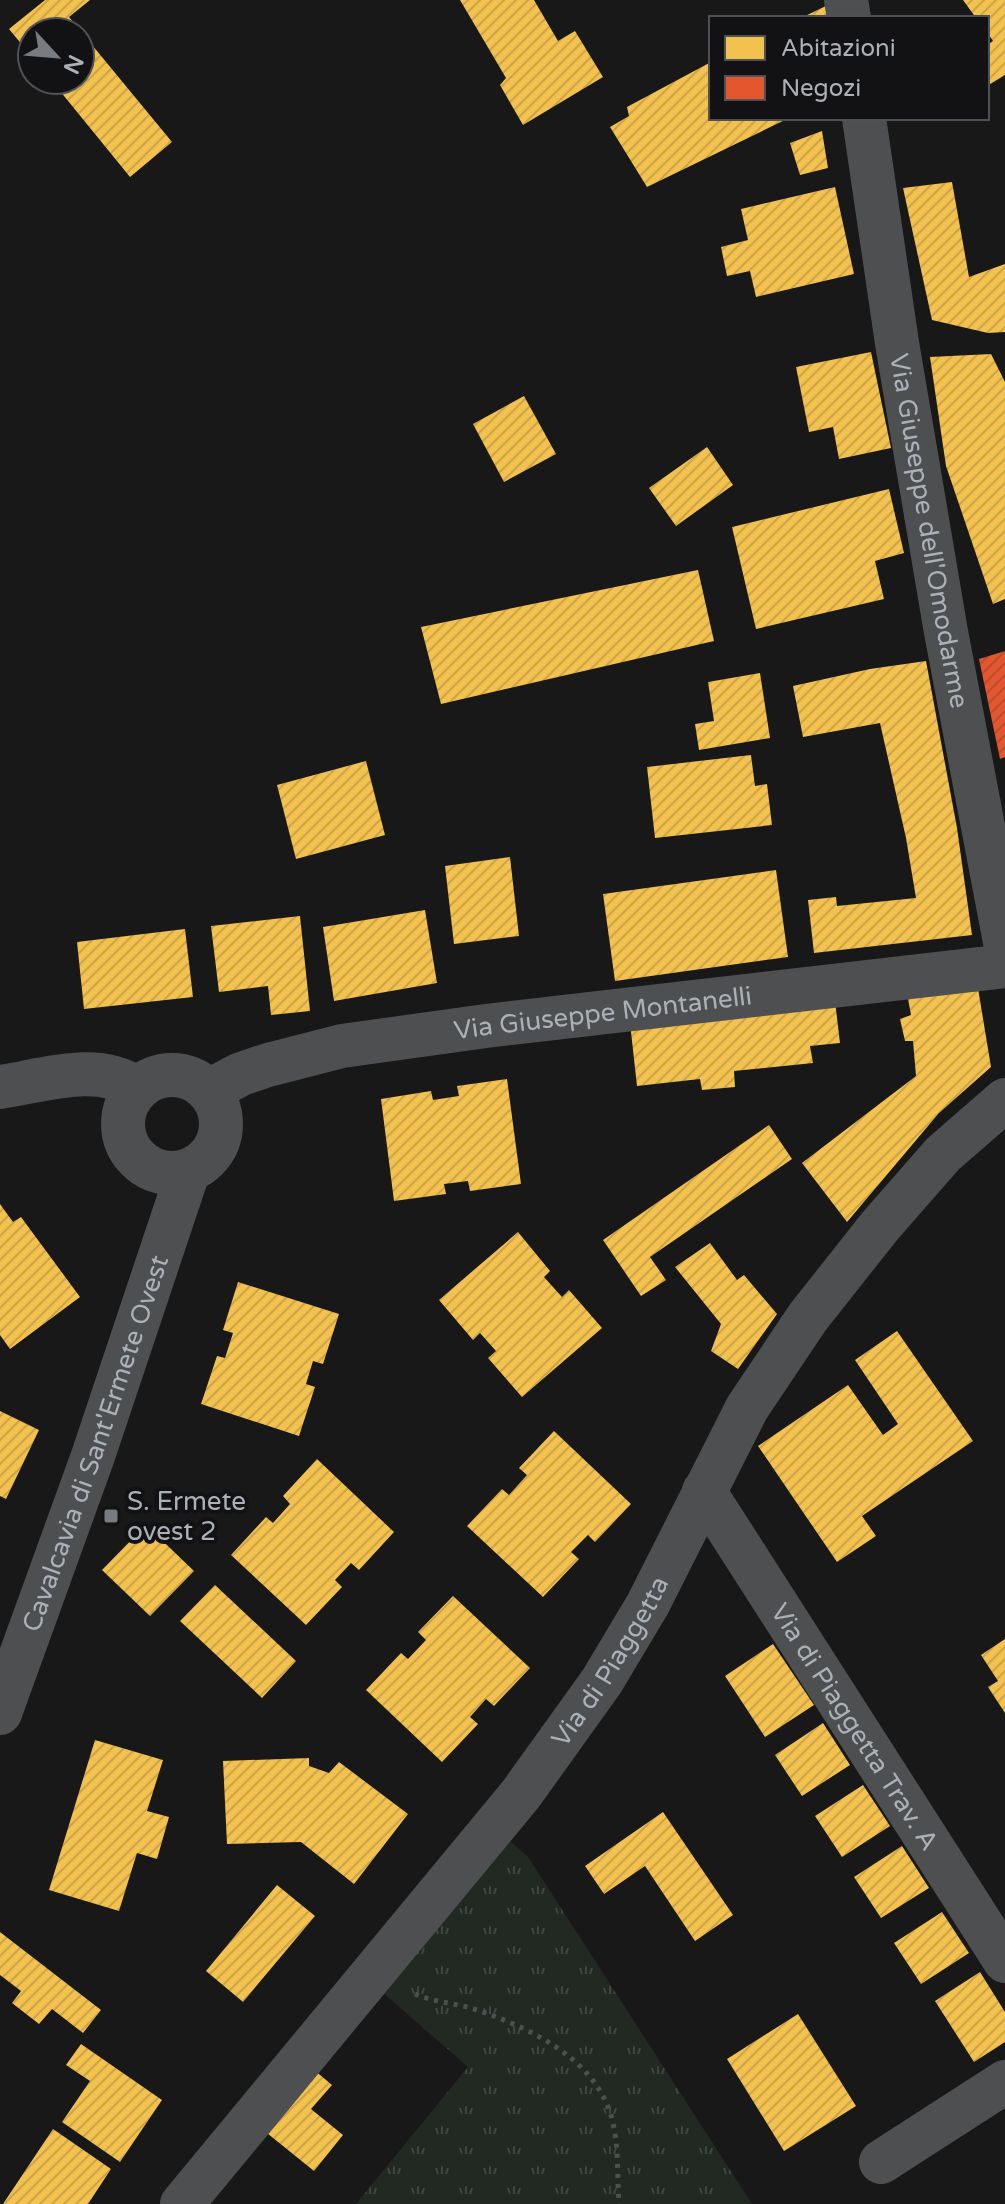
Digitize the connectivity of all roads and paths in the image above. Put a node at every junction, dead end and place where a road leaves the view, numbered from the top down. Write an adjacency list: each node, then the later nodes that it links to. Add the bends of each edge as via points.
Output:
1 (864, 120): 2 (street, Via Giuseppe dell'Omodarme, via 946,632)
2 (1005, 942)
3 (1005, 966): 6 (street, Via Giuseppe Montanelli, via 342,1046 254,1069)
4 (0, 1087): 5 (street, via 89,1075)
5 (136, 1088): 6 (street, via 148,1079 178,1075); 8 (street, via 122,1116 127,1145 151,1168)
6 (209, 1091): 8 (street, via 220,1112 221,1136 203,1164)
7 (1005, 1100): 9 (street, Via di Piaggetta, via 943,1154 808,1317 747,1408)
8 (188, 1172): 10 (street, Cavalcavia di Sant'Ermete Ovest)
9 (704, 1491): 11 (street, Via di Piaggetta Trav. A); 12 (street, Via di Piaggetta, via 648,1604 602,1681 521,1794)
10 (0, 1713)
11 (1005, 1961)
12 (376, 1966): 15 (street, Via di Piaggetta); 16 (path, via 417,1996 489,2014 534,2035 590,2075 612,2119)
13 (1005, 2082): 14 (street)
14 (881, 2162)
15 (182, 2204)
16 (619, 2204)

